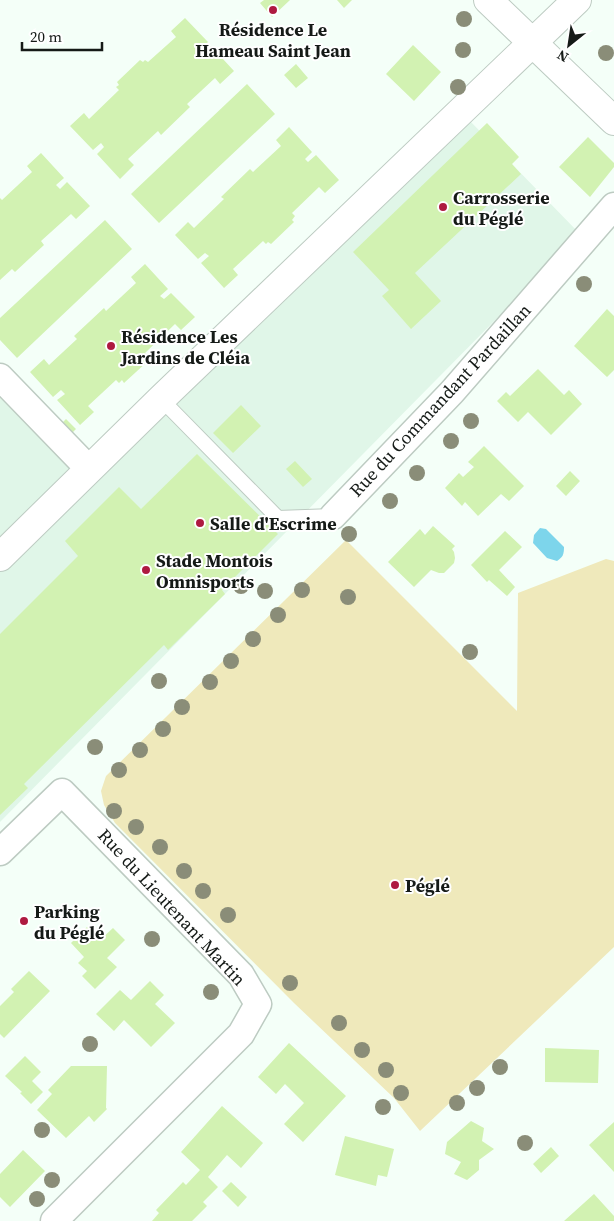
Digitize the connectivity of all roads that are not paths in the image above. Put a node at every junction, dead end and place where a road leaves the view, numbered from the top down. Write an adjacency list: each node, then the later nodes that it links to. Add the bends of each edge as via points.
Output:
1 (488, 0): 3 (main road)
2 (577, 0): 3 (main road)
3 (532, 42): 4 (main road); 7 (main road)
4 (614, 121)
5 (614, 206): 9 (street, Rue du Commandant Pardaillan, via 452,392)
6 (0, 377): 8 (street)
7 (161, 398): 8 (main road); 9 (lane, Rue du Commandant Pardaillan, via 278,518)
8 (89, 469): 10 (main road)
9 (333, 516)
10 (0, 557)
11 (0, 852): 12 (street, Rue du Lieutenant Martin, via 62,792 241,975 258,1004 242,1034)
12 (54, 1221)

